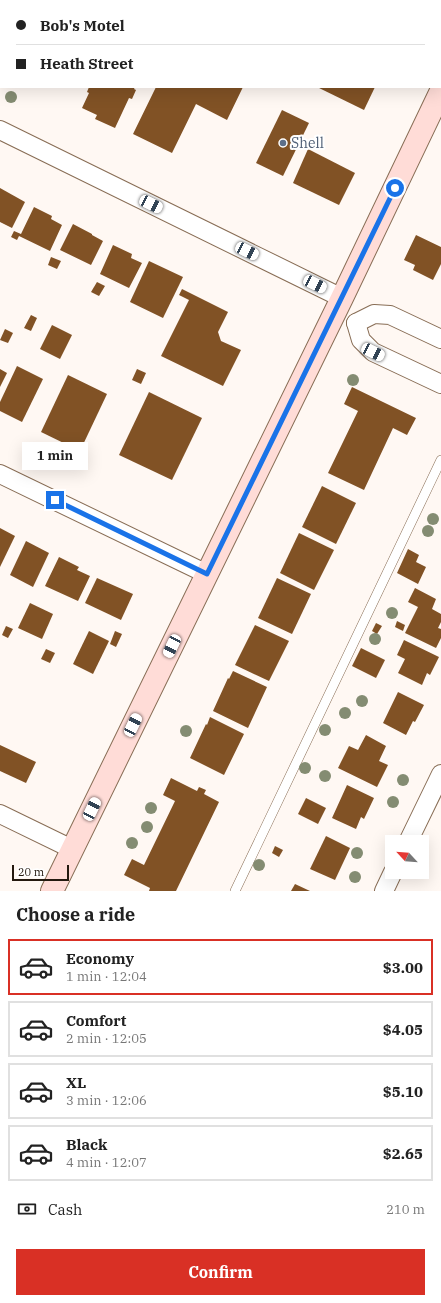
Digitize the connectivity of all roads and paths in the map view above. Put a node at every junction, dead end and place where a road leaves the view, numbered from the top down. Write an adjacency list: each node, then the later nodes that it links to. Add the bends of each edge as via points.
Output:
1 (441, 91): 3 (main road)
2 (0, 130): 3 (street)
3 (338, 305): 4 (street); 9 (main road)
4 (356, 323): 5 (street, via 374,314 390,315); 6 (street, via 361,340 373,352)
5 (441, 339)
6 (441, 384)
7 (441, 460): 16 (lane)
8 (0, 474): 9 (street)
9 (207, 574): 13 (main road)
10 (441, 774): 12 (street)
11 (0, 814): 13 (street)
12 (411, 835)
13 (72, 850): 15 (main road)
14 (390, 879): 17 (street)
15 (52, 891)
16 (235, 891)
17 (384, 891)

